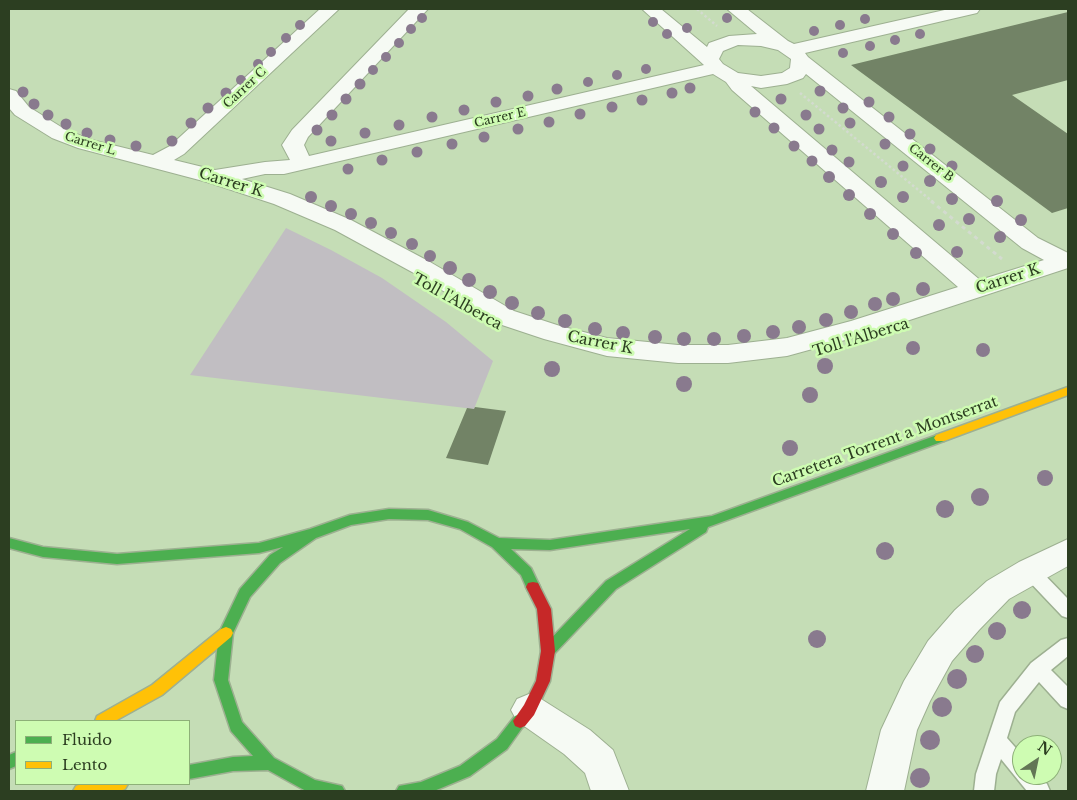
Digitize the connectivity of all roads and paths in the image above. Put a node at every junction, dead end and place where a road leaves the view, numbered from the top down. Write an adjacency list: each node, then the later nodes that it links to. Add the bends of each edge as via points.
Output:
1 (330, 9): 9 (street, Carrer C, via 177,150)
2 (419, 9): 10 (street, via 298,134 293,145)
3 (651, 9): 7 (street)
4 (736, 9): 6 (street, Carrer B)
5 (971, 9): 6 (street)
6 (792, 52): 7 (street, via 761,40 735,40 716,47 712,53); 7 (street, via 800,68 796,74 775,82 747,81); 13 (street, Carrer B, via 1030,242)
7 (720, 68): 10 (street, Carrer E); 14 (street)
8 (9, 95): 9 (street, Carrer L, via 22,111 59,134 84,144)
9 (155, 162): 11 (street, Carrer K)
10 (293, 165): 11 (street, Carrer E); 12 (street, via 270,181)
11 (215, 177): 12 (street, Carrer K)
12 (266, 194): 14 (street, Carrer K, via 343,225 505,317 608,347 678,354 728,354 787,347)
13 (1066, 260): 14 (street, Carrer K)
14 (976, 290)
15 (1068, 390): 16 (main road, Carretera Torrent a Montserrat)
16 (713, 521): 18 (main road, via 558,544); 25 (main road, via 611,585)
17 (312, 534): 18 (main road, via 350,520 389,514 428,515 464,525); 19 (main road, via 259,548 117,559 43,552); 23 (main road, via 275,560 245,593)
18 (497, 542): 25 (main road, via 526,572 544,609)
19 (9, 543)
20 (1068, 552): 21 (street)
21 (1030, 571): 22 (lane); 40 (street, via 998,590 940,651 916,692 900,730)
22 (1068, 611)
23 (226, 632): 29 (main road, via 158,690); 32 (main road, via 221,680 236,726)
24 (1068, 646): 26 (lane)
25 (548, 651): 28 (main road, via 542,681)
26 (1038, 669): 27 (lane); 30 (lane, via 1007,708)
27 (1068, 700)
28 (529, 710): 35 (main road, via 502,744 466,771); 39 (street, via 577,742 600,762)
29 (104, 720)
30 (997, 740): 31 (lane); 41 (lane)
31 (1012, 758)
32 (269, 764): 33 (main road, via 233,764); 37 (main road, via 313,787)
33 (190, 772)
34 (114, 785): 36 (main road)
35 (420, 790): 38 (main road)
36 (81, 791)
37 (337, 791)
38 (404, 791)
39 (610, 791)
40 (885, 791)
41 (984, 791)

